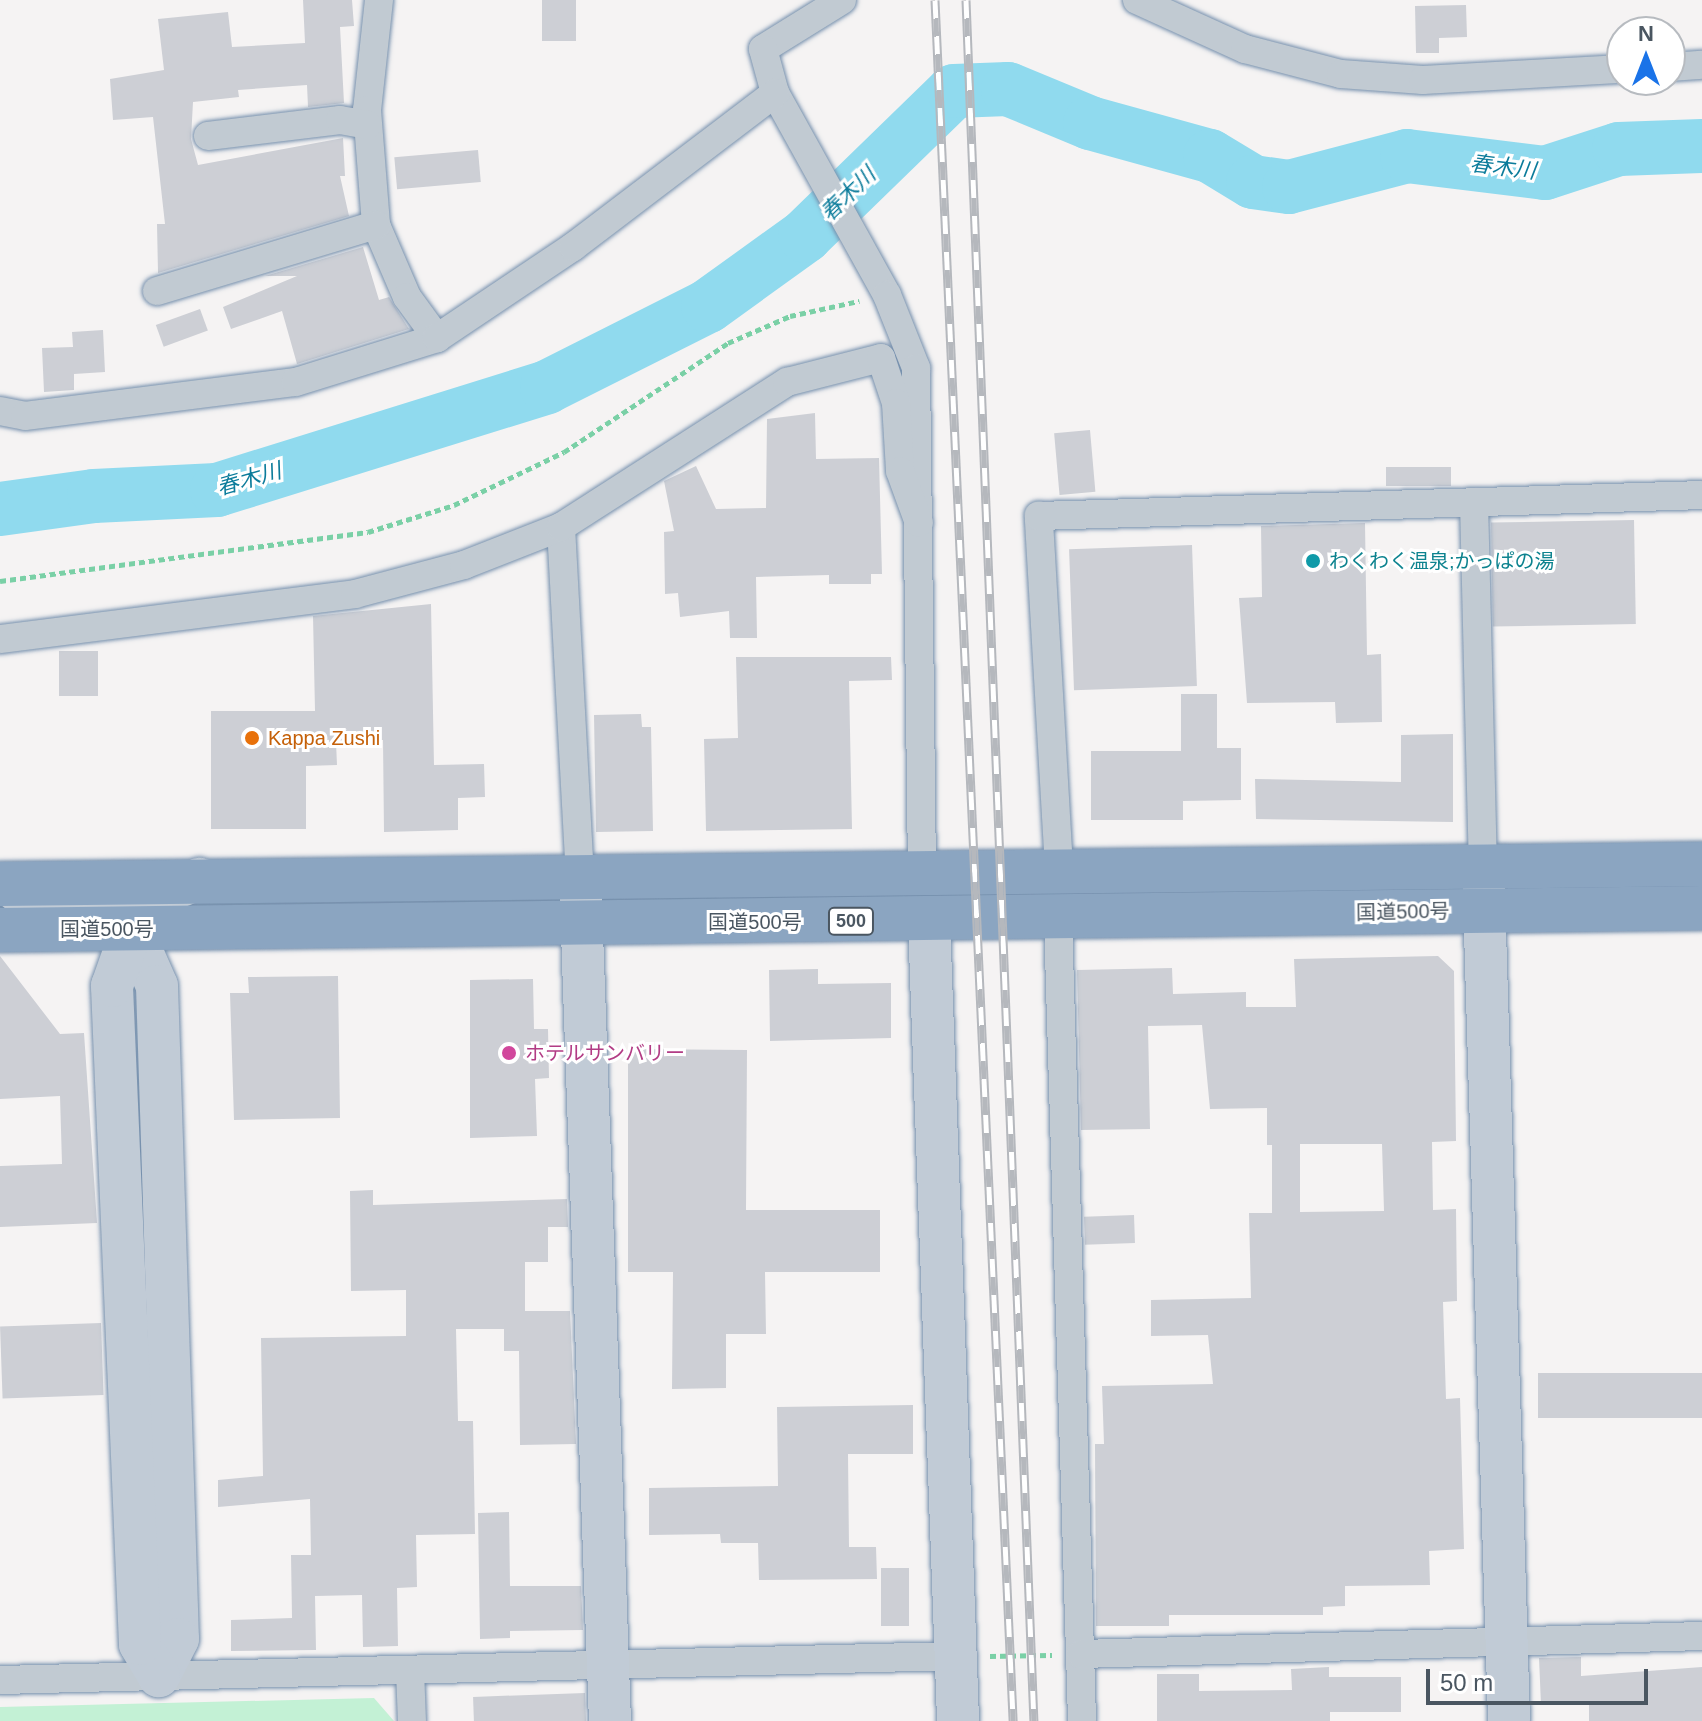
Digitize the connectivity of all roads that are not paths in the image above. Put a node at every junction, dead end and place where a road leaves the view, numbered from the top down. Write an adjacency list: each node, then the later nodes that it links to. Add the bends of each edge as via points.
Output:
1 (379, 0): 6 (street)
2 (842, 0): 5 (street, via 763,49)
3 (1137, 0): 4 (street, via 1245,49 1341,74 1423,80)
4 (1606, 70)
5 (778, 99): 10 (street); 14 (street, via 887,295 916,368)
6 (368, 125): 7 (street, via 340,120); 8 (street)
7 (208, 136)
8 (376, 225): 9 (street); 10 (street, via 407,297)
9 (157, 291)
10 (437, 338): 11 (street, via 296,382 40,415)
11 (0, 411)
12 (1702, 495): 13 (street)
13 (1474, 502): 18 (street); 19 (street, via 1039,516)
14 (919, 523): 15 (street, via 900,471 896,403 881,358 787,382); 20 (street)
15 (561, 527): 16 (street, via 464,565 355,594); 21 (street)
16 (0, 639)
17 (1702, 864): 18 (highway)
18 (1483, 865): 19 (highway); 25 (street)
19 (1059, 868): 20 (highway)
20 (922, 872): 21 (highway)
21 (580, 876): 22 (highway); 28 (street)
22 (199, 879): 23 (highway); 29 (street, via 164,893)
23 (0, 885): 29 (street, via 108,910)
24 (1702, 908): 25 (highway, 国道500号 / 500)
25 (1486, 911): 26 (highway, 国道500号 / 500); 32 (street)
26 (1058, 920): 27 (highway, 国道500号 / 500); 33 (street)
27 (929, 921): 28 (highway, 国道500号 / 500); 34 (street)
28 (582, 924): 29 (highway, 国道500号 / 500); 35 (street)
29 (132, 929): 30 (highway, 国道500号 / 500); 37 (street, via 157,986 158,1002 178,1639)
30 (0, 930)
31 (1702, 1636): 32 (street)
32 (1507, 1640): 33 (street); 43 (street)
33 (1081, 1654): 42 (street)
34 (955, 1656): 35 (street); 41 (street)
35 (608, 1665): 36 (street); 40 (street)
36 (410, 1670): 37 (street); 39 (street)
37 (159, 1676): 38 (street)
38 (0, 1680)
39 (412, 1721)
40 (610, 1721)
41 (958, 1721)
42 (1082, 1721)
43 (1509, 1721)

